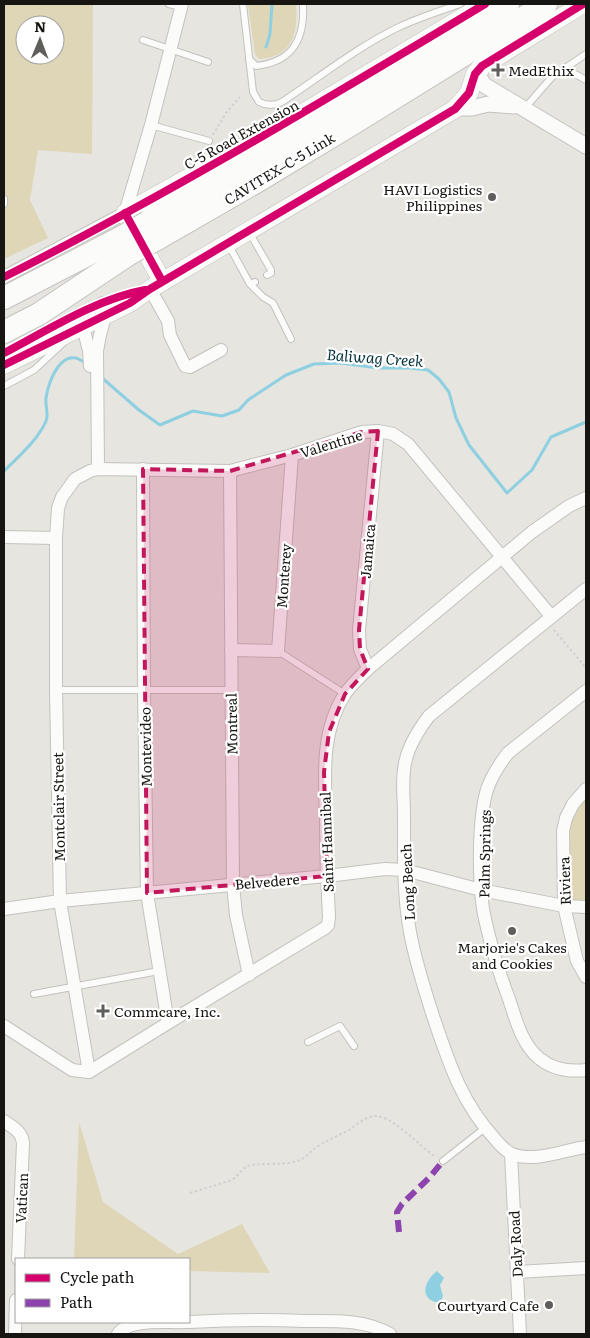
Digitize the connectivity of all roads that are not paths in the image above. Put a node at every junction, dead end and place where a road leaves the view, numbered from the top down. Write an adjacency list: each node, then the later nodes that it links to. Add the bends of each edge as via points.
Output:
1 (243, 4): 12 (lane)
2 (303, 4): 12 (lane, via 304,25 299,40 288,55 267,65 256,66)
3 (460, 4): 12 (lane, via 384,35 276,105 264,105 256,99)
4 (485, 4): 24 (main road, C-5 Road Extension, via 286,124)
5 (508, 4): 25 (highway, CAVITEX–C-5 Link)
6 (546, 4): 25 (highway, CAVITEX–C-5 Link, via 352,124)
7 (582, 4): 14 (main road)
8 (177, 5): 10 (street)
9 (143, 40): 10 (lane)
10 (171, 49): 13 (lane); 19 (street)
11 (586, 54): 15 (lane)
12 (248, 58)
13 (208, 62)
14 (482, 66): 17 (main road, via 475,74 469,93); 18 (street, via 479,77 484,85)
15 (564, 68): 16 (lane); 18 (lane)
16 (586, 80)
17 (457, 108): 18 (street, via 488,104); 26 (main road)
18 (521, 108): 21 (street)
19 (151, 124): 20 (lane); 24 (street)
20 (209, 141)
21 (586, 146)
22 (4, 199): 23 (lane)
23 (4, 204)
24 (125, 213): 30 (main road); 31 (street, C-5 Road Extension)
25 (153, 230): 28 (highway, CAVITEX–C-5 Link, bridge)
26 (248, 230): 27 (main road); 29 (lane, via 271,270)
27 (228, 243): 30 (main road); 35 (lane, via 263,297 273,303)
28 (124, 246): 31 (highway, CAVITEX–C-5 Link); 34 (highway, via 39,314)
29 (267, 275)
30 (156, 285): 32 (main road, via 130,303); 36 (street, via 169,332 185,366 190,367)
31 (4, 297)
32 (105, 308): 33 (main road); 38 (street)
33 (81, 319): 37 (main road); 38 (street); 39 (main road); 40 (lane, via 34,370)
34 (4, 332)
35 (291, 339)
36 (221, 350)
37 (4, 353)
38 (93, 359): 44 (street)
39 (4, 365)
40 (4, 386)
41 (378, 431): 42 (street, Valentine, via 362,432); 49 (street, Valentine, via 393,434 408,444); 54 (street, Jamaica, via 359,630 360,649)
42 (292, 455): 45 (street, Valentine); 53 (street, Monterey)
43 (143, 469): 44 (street, Valentine); 45 (street, Valentine); 57 (street, Montevideo)
44 (94, 470): 48 (street, Montclair Street, via 75,479 62,497)
45 (230, 471): 52 (street, Montreal)
46 (586, 498): 49 (street, Saint Hannibal, via 569,506)
47 (4, 537): 48 (street)
48 (56, 538): 55 (street, Montclair Street)
49 (503, 556): 51 (street, Valentine); 54 (street, Saint Hannibal)
50 (586, 589): 51 (street, Long Beach)
51 (549, 618): 61 (street, Long Beach, via 440,705 420,728 406,758 404,775)
52 (231, 650): 53 (street); 56 (street, Montreal)
53 (278, 651): 59 (lane)
54 (368, 669): 59 (street, Saint Hannibal)
55 (56, 690): 57 (lane); 66 (street, Montclair Street)
56 (231, 690): 57 (lane); 63 (street, Montreal)
57 (144, 691): 65 (street, Montevideo)
58 (586, 691): 64 (street, Palm Springs, via 508,753 498,767 486,793 484,807)
59 (345, 694): 62 (street, Saint Hannibal, via 336,712 326,748)
60 (586, 788): 67 (street, Riviera, via 566,818)
61 (404, 870): 62 (street, Belvedere); 64 (street, Belvedere); 82 (street, Long Beach, via 409,924 422,982 448,1061 465,1099)
62 (327, 876): 63 (street, Belvedere); 71 (street, Saint Hannibal, via 328,925)
63 (233, 884): 65 (street, Belvedere); 71 (street, Montreal)
64 (481, 890): 67 (street, Belvedere); 79 (street, Palm Springs, via 496,964 522,1037 530,1050 551,1067)
65 (147, 894): 66 (street, Belvedere); 70 (street, Montevideo)
66 (60, 901): 69 (street, Belvedere); 73 (street, Montclair Street)
67 (564, 906): 68 (street, Belvedere); 72 (street, Riviera, via 577,961)
68 (586, 907)
69 (4, 909)
70 (159, 972): 73 (lane); 75 (street, Montevideo)
71 (249, 975): 75 (street, Saint Hannibal)
72 (586, 977)
73 (75, 987): 74 (lane); 80 (street, Montclair Street)
74 (34, 994)
75 (168, 1023): 80 (street, Saint Hannibal)
76 (4, 1026): 80 (street, via 72,1070)
77 (308, 1042): 78 (lane, via 340,1026)
78 (354, 1046)
79 (586, 1070)
80 (89, 1072)
81 (4, 1121): 86 (street, Vatican, via 23,1137)
82 (484, 1128): 84 (street, Long Beach); 85 (lane)
83 (586, 1147): 84 (street, via 538,1156)
84 (511, 1154): 88 (street, Daly Road)
85 (443, 1161)
86 (18, 1258)
87 (586, 1268): 88 (street)
88 (517, 1272): 93 (street, Daly Road)
89 (190, 1322): 92 (street, via 248,1319 352,1322 380,1328)
90 (160, 1323): 91 (street, via 132,1324)
91 (120, 1332)
92 (390, 1334)
93 (520, 1334)

